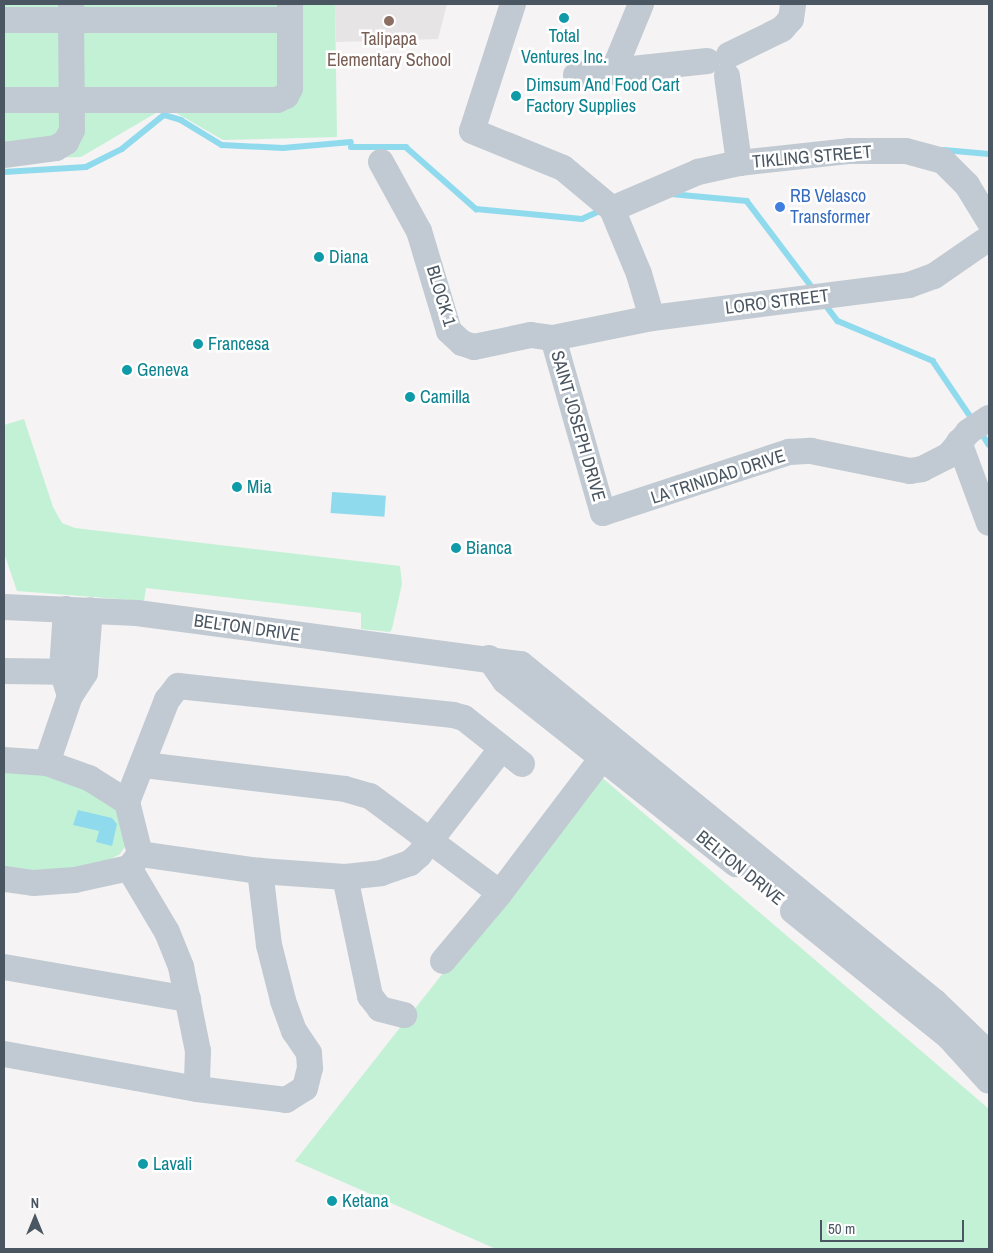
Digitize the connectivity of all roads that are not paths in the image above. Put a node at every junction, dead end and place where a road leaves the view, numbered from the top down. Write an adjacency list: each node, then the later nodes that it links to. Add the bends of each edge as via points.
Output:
1 (513, 4): 15 (street, via 472,131 563,168)
2 (641, 4): 8 (street)
3 (793, 4): 7 (street, via 791,19 782,29)
4 (71, 12): 5 (street); 6 (street); 11 (street)
5 (290, 12): 11 (street, via 290,88 286,96 277,100)
6 (4, 20)
7 (720, 68): 8 (street); 14 (street)
8 (613, 72): 9 (street)
9 (576, 75)
10 (4, 100): 11 (street)
11 (72, 101): 12 (street, via 72,130 66,142 56,148)
12 (4, 155)
13 (381, 162): 19 (street, BLOCK 1, via 419,231 449,331 462,343 474,347 531,335)
14 (736, 163): 15 (street, TIKLING STREET, via 680,179); 16 (street, TIKLING STREET, via 850,151 926,155 943,161 957,173)
15 (612, 209): 18 (street, via 639,274)
16 (989, 220)
17 (989, 238): 18 (street, LORO STREET, via 934,276 909,285)
18 (652, 318): 19 (street, LORO STREET)
19 (553, 338): 22 (street, SAINT JOSEPH DRIVE)
20 (989, 418): 21 (street, LA TRINIDAD DRIVE)
21 (963, 437): 22 (street, LA TRINIDAD DRIVE, via 950,455 922,469 910,470 811,451 788,452); 23 (street)
22 (603, 513)
23 (989, 523)
24 (4, 607): 25 (street, BELTON DRIVE)
25 (78, 610): 26 (street, BELTON DRIVE, via 136,613); 28 (street)
26 (489, 658): 30 (street, BELTON DRIVE, via 505,681); 44 (street, BELTON DRIVE, via 521,664)
27 (4, 671): 28 (street)
28 (74, 672): 32 (street, via 70,696)
29 (502, 748): 33 (street); 34 (street, via 464,718 453,715 178,686 167,700); 36 (street)
30 (603, 757): 41 (street); 44 (street, BELTON DRIVE)
31 (4, 760): 32 (street)
32 (47, 764): 35 (street, via 89,778)
33 (522, 764)
34 (144, 765): 35 (street); 36 (street, via 345,789 370,796)
35 (127, 802): 37 (street)
36 (432, 841): 39 (street, via 410,863 381,873); 41 (street)
37 (135, 861): 38 (street); 40 (street, via 75,880 33,883); 45 (street, via 181,967)
38 (260, 871): 39 (street); 50 (street, via 270,945 283,1000 294,1031 309,1053 310,1068 305,1088 286,1100)
39 (345, 877): 46 (street, via 370,996 380,1009)
40 (4, 879)
41 (500, 893): 42 (street)
42 (443, 961)
43 (4, 967): 45 (street)
44 (914, 998): 48 (street, BELTON DRIVE); 49 (street, BELTON DRIVE)
45 (188, 999): 50 (street, via 198,1051)
46 (404, 1015)
47 (4, 1054): 50 (street)
48 (989, 1054)
49 (989, 1081)
50 (197, 1089)

